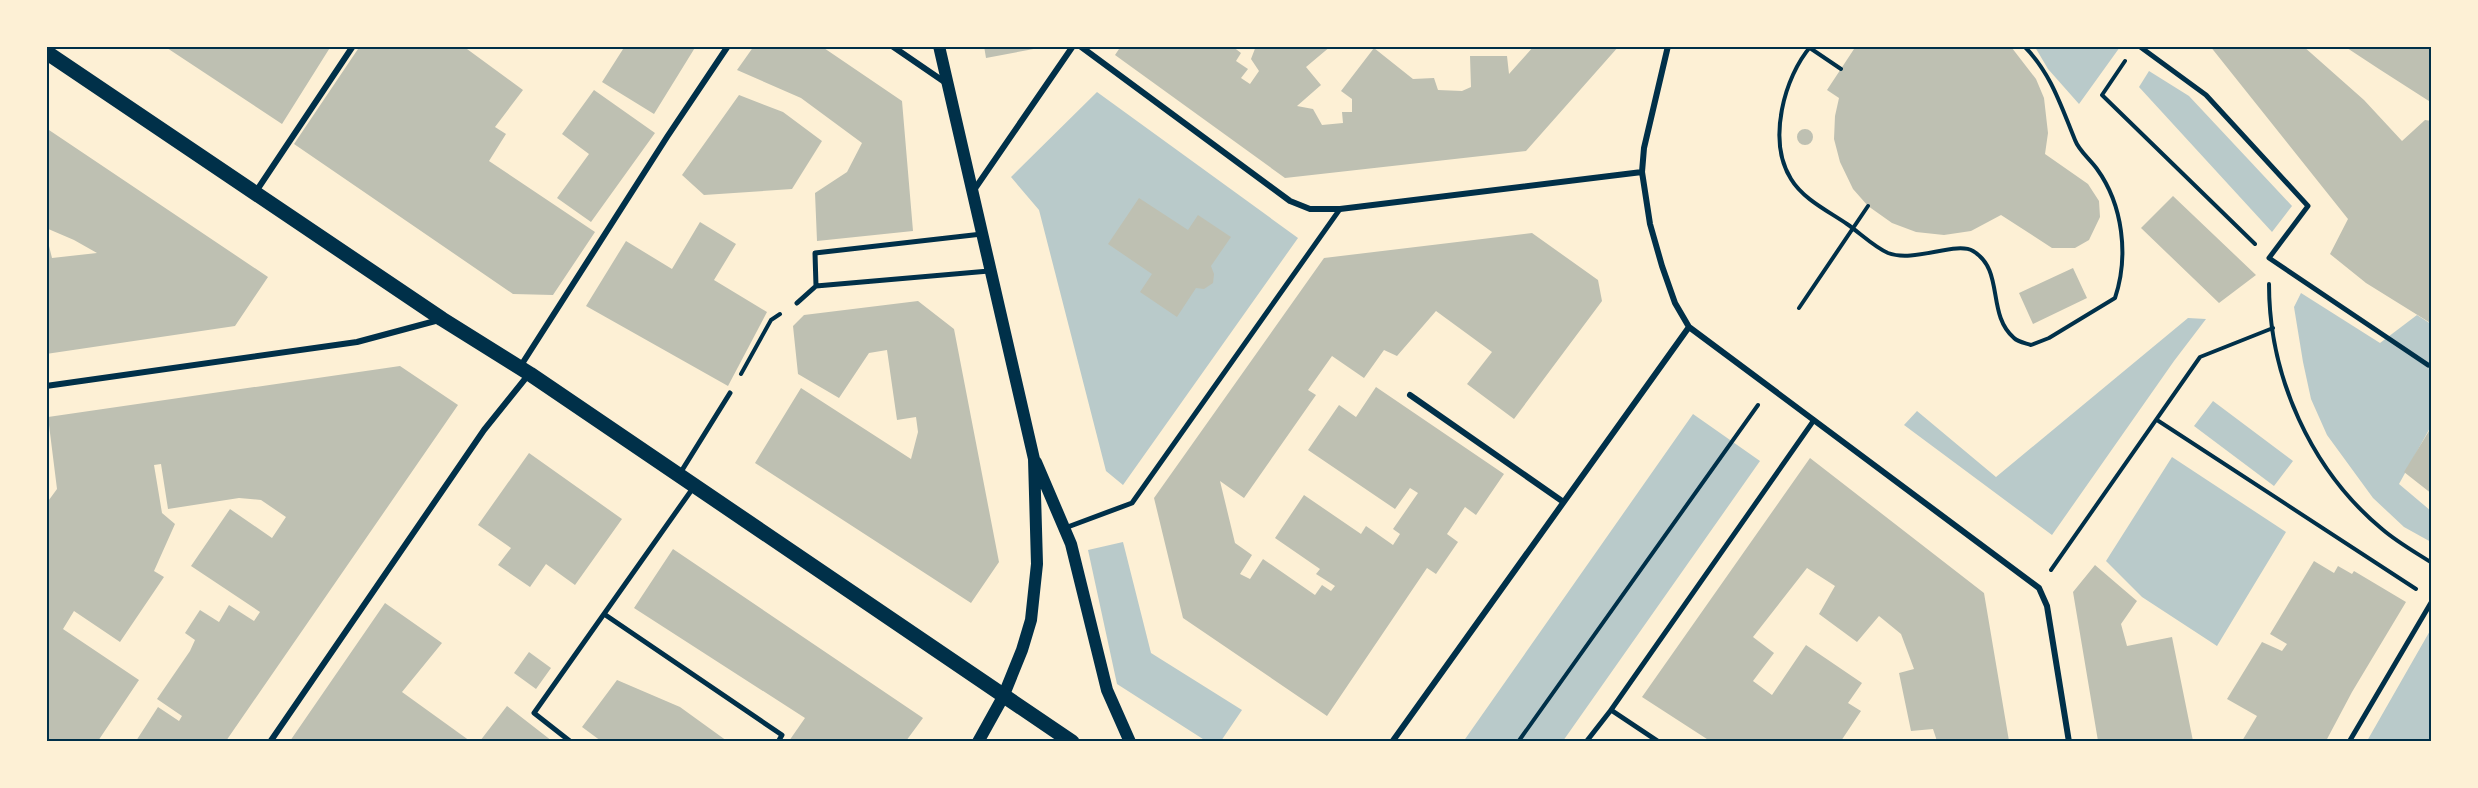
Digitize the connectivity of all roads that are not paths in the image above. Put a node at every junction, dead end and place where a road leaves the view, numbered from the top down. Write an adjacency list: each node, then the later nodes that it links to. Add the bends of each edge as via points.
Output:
1 (352, 46): 13 (street)
2 (728, 46): 22 (street, via 667,137)
3 (892, 46): 10 (street)
4 (939, 46): 10 (main road)
5 (1073, 46): 12 (street)
6 (1080, 46): 14 (street, via 1290,201 1310,209)
7 (1668, 46): 11 (street)
8 (2139, 46): 21 (street, via 2206,94 2308,206 2270,258)
9 (46, 52): 13 (main road)
10 (948, 85): 12 (main road)
11 (1641, 172): 14 (street); 20 (street, via 1662,266)
12 (974, 191): 15 (main road)
13 (255, 193): 19 (main road)
14 (1340, 209): 31 (street, via 1132,503)
15 (983, 233): 16 (main road); 17 (street, via 814,253)
16 (991, 270): 17 (street); 27 (main road)
17 (816, 286): 18 (street)
18 (797, 303)
19 (442, 319): 22 (main road); 23 (street, via 357,342)
20 (1689, 327): 26 (street); 30 (street)
21 (2428, 365)
22 (525, 371): 28 (main road); 36 (street)
23 (46, 386)
24 (730, 393): 28 (street)
25 (1410, 395): 30 (street)
26 (1814, 420): 35 (street); 45 (street, via 2039,588 2047,606)
27 (1034, 459): 31 (main road); 34 (main road, via 1034,604 1023,650)
28 (678, 476): 29 (main road)
29 (694, 487): 33 (street); 34 (main road)
30 (1562, 501): 42 (street)
31 (1065, 528): 41 (main road, via 1107,690)
32 (2432, 601): 46 (street)
33 (604, 614): 37 (street, via 534,713); 38 (street, via 782,735)
34 (1003, 697): 39 (main road); 40 (main road)
35 (1611, 710): 43 (street); 44 (street)
36 (270, 741)
37 (572, 741)
38 (778, 741)
39 (978, 741)
40 (1072, 741)
41 (1130, 741)
42 (1392, 741)
43 (1586, 741)
44 (1659, 741)
45 (2069, 741)
46 (2349, 741)

